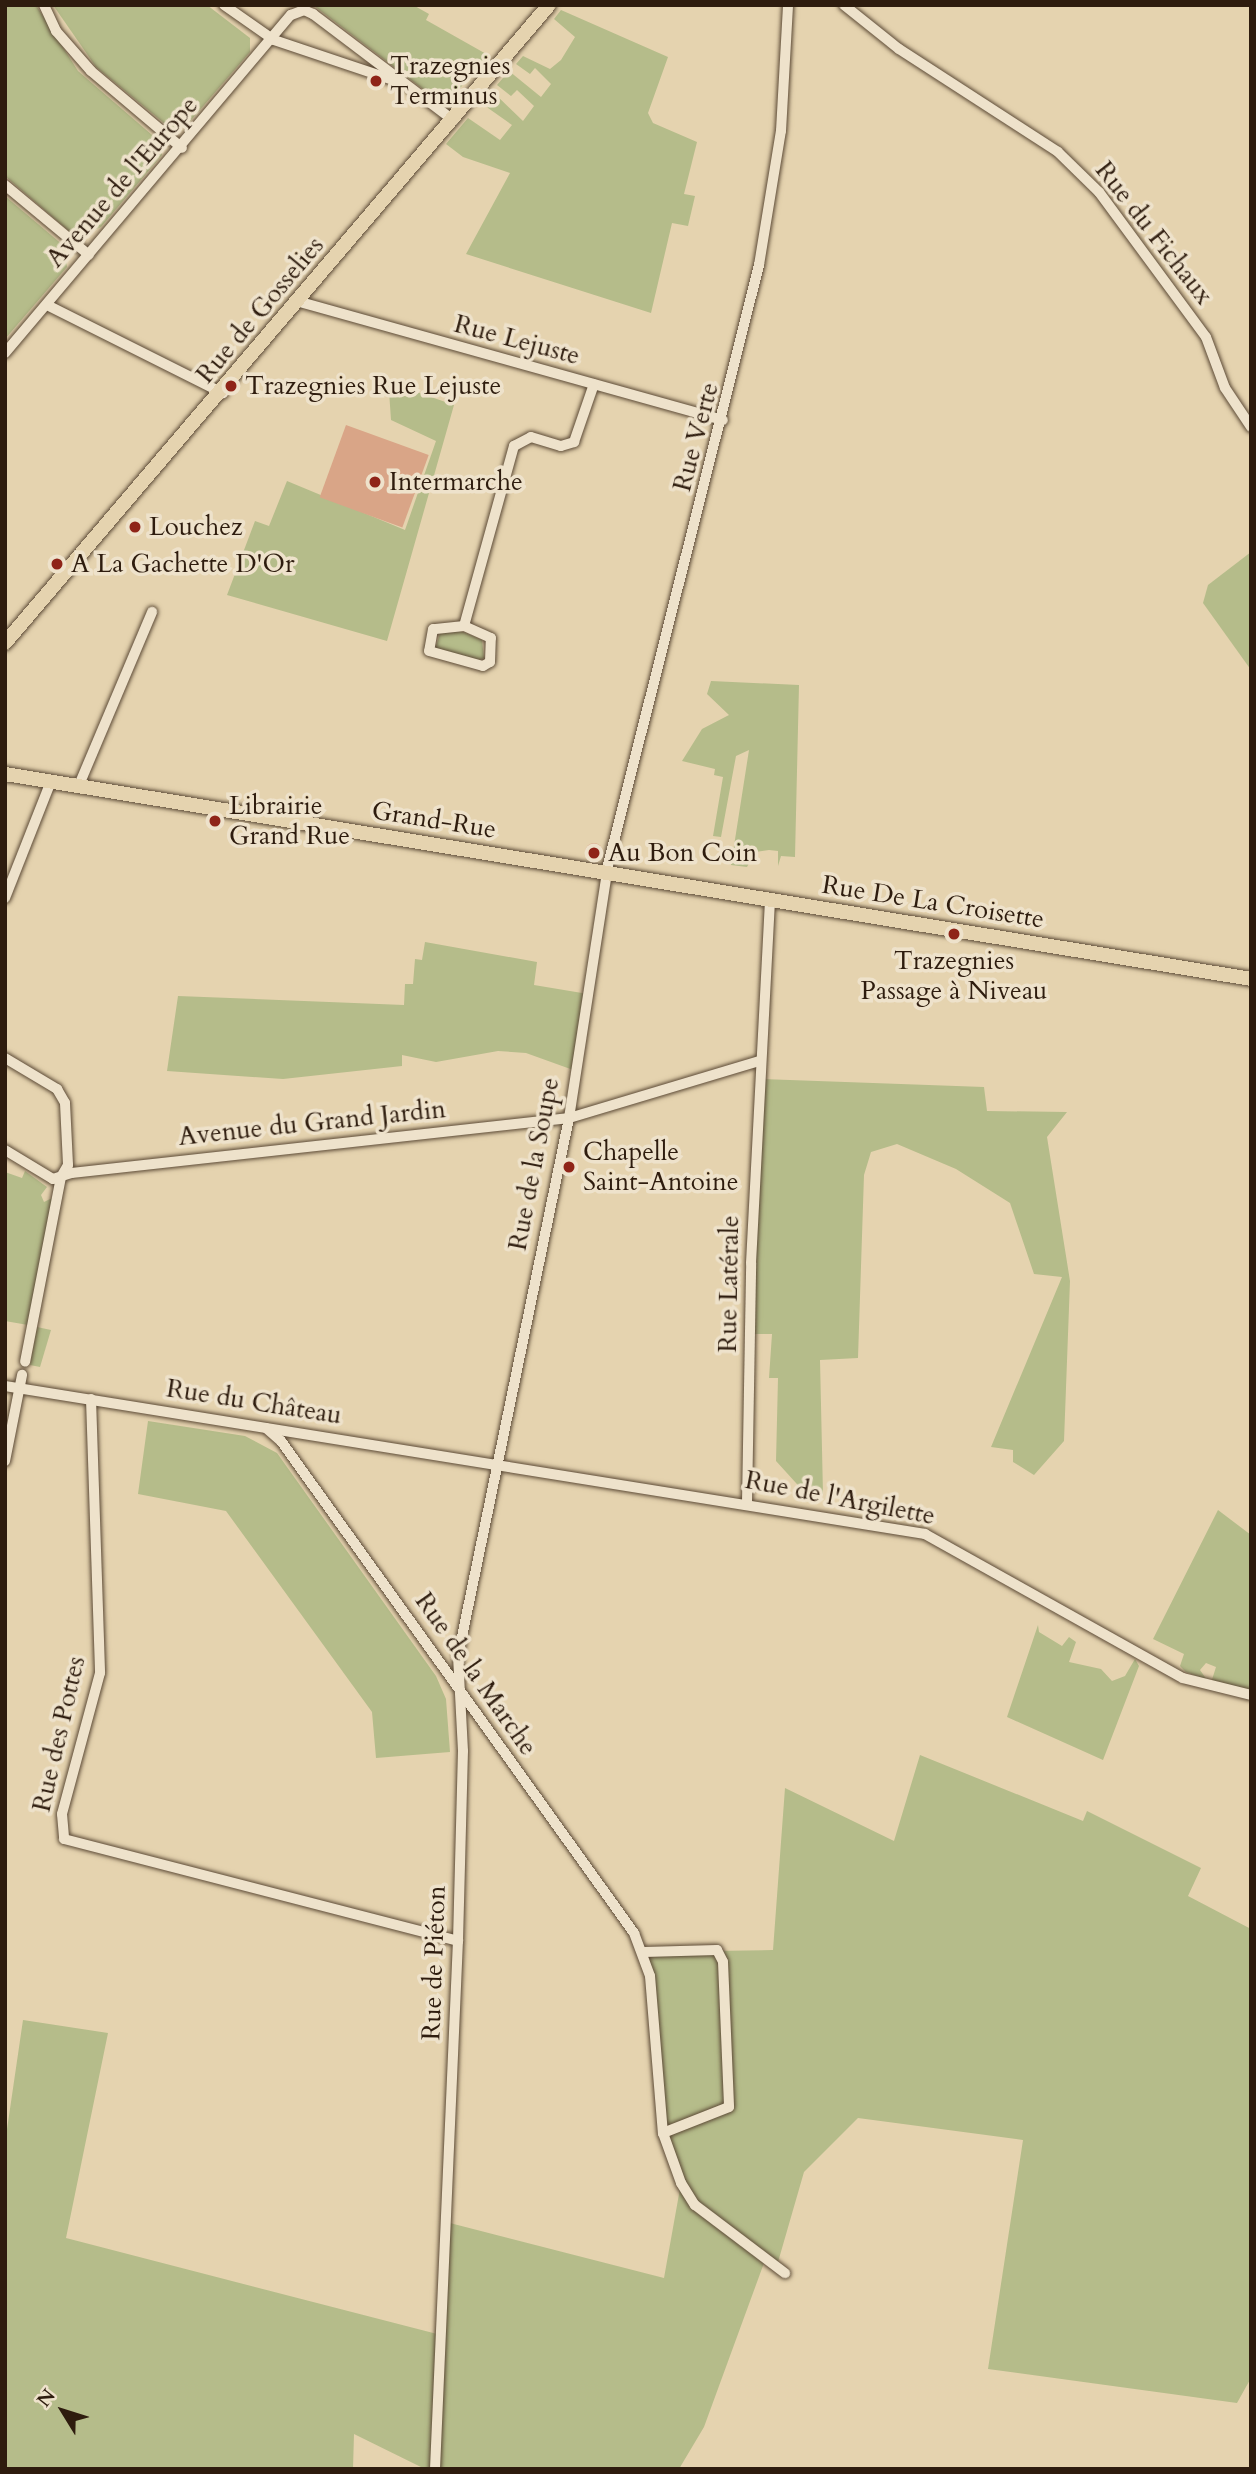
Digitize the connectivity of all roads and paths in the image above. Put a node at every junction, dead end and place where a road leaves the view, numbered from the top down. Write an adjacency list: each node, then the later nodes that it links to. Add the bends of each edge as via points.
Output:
1 (44, 5): 9 (street, via 56,31 91,71)
2 (224, 5): 6 (street)
3 (549, 5): 8 (main road, Rue de Gosselies)
4 (788, 5): 17 (street, Rue Verte, via 777,172)
5 (844, 5): 18 (street, Rue du Fichaux, via 899,49 1058,152 1099,192 1206,337 1225,388)
6 (274, 40): 7 (street); 7 (street, Avenue de l'Europe, via 291,15 304,10); 9 (street, Avenue de l'Europe)
7 (404, 83): 8 (street)
8 (453, 120): 12 (main road, Rue de Gosselies)
9 (182, 148): 11 (street, Avenue de l'Europe)
10 (5, 186): 11 (street)
11 (89, 255): 13 (street, Avenue de l'Europe)
12 (300, 302): 15 (street, Rue Lejuste); 16 (main road, Rue de Gosselies)
13 (47, 305): 14 (street, Avenue de l'Europe); 16 (street)
14 (5, 353)
15 (594, 384): 17 (street, Rue Lejuste); 20 (street, via 574,442 561,446 531,437 514,446)
16 (223, 393): 21 (main road, Rue de Gosselies)
17 (723, 420): 25 (street, Rue Verte)
18 (1251, 427)
19 (152, 612): 24 (street)
20 (464, 626): 20 (street, via 491,638 492,654 483,666 429,651 433,629)
21 (5, 643)
22 (5, 774): 23 (main road, Grand-Rue)
23 (51, 781): 24 (main road, Grand-Rue); 26 (street)
24 (79, 785): 25 (main road, Grand-Rue)
25 (607, 873): 27 (main road, Rue De La Croisette); 31 (street, Rue de la Soupe)
26 (5, 898)
27 (770, 901): 28 (main road, Rue De La Croisette); 30 (street, Rue Latérale, via 767,1046)
28 (1251, 979)
29 (5, 1058): 33 (street, via 57,1089 65,1103 68,1165)
30 (759, 1061): 31 (street, Avenue du Grand Jardin); 42 (street, Rue Latérale)
31 (569, 1118): 33 (street, Avenue du Grand Jardin); 41 (street, Rue de la Soupe)
32 (5, 1150): 33 (street, via 53,1179)
33 (61, 1177): 34 (street)
34 (25, 1362)
35 (22, 1375): 37 (street)
36 (5, 1386): 37 (street, Rue du Château)
37 (23, 1389): 38 (street, Rue du Château); 40 (street)
38 (91, 1399): 39 (street, Rue du Château); 45 (street, Rue des Pottes, via 100,1673 62,1814 64,1839)
39 (264, 1427): 41 (street, Rue du Château); 43 (street, Rue de la Marche, via 281,1441)
40 (5, 1461)
41 (496, 1462): 42 (street, Rue de l'Argilette); 43 (street, Rue de Piéton, via 458,1656)
42 (747, 1503): 44 (street, Rue de l'Argilette, via 925,1534 1146,1659 1209,1689)
43 (458, 1687): 45 (street, Rue de Piéton, via 463,1751); 46 (street, Rue de la Marche)
44 (1251, 1695)
45 (458, 1941): 49 (street, Rue de Piéton)
46 (644, 1952): 47 (street, Rue de la Marche); 47 (street, via 717,1950 723,1962 729,2107)
47 (663, 2133): 48 (street, Rue de la Marche, via 681,2183 695,2205)
48 (785, 2273)
49 (435, 2469)

